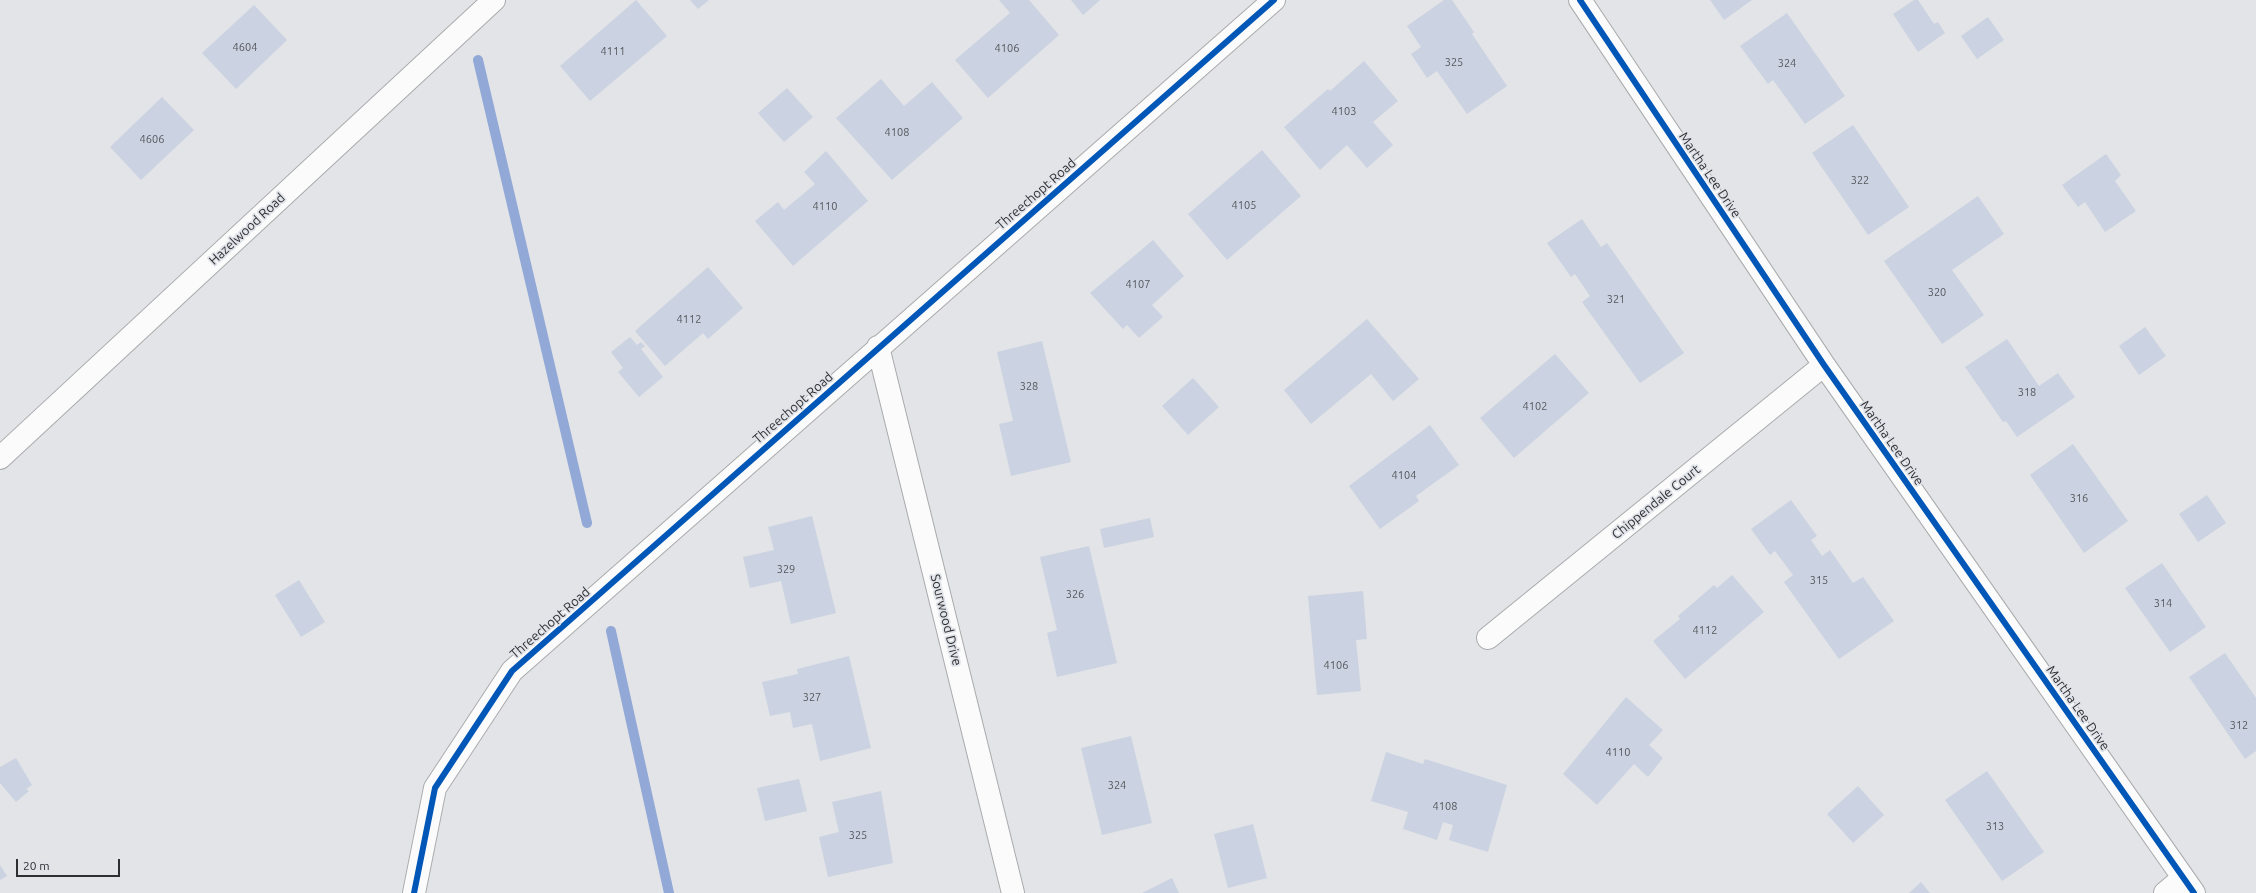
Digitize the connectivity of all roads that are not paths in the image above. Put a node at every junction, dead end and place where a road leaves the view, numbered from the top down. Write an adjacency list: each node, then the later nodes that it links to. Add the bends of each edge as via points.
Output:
1 (494, 0): 6 (street, Hazelwood Road)
2 (1274, 0): 4 (street, Threechopt Road)
3 (1580, 0): 5 (street, Martha Lee Drive)
4 (878, 347): 9 (street, Threechopt Road, via 512,671 435,788); 10 (street, Sourwood Drive)
5 (1824, 365): 7 (street, Chippendale Court); 8 (street, Martha Lee Drive)
6 (0, 458)
7 (1488, 638)
8 (2188, 885): 11 (street)
9 (414, 893)
10 (1013, 893)
11 (2165, 893)

